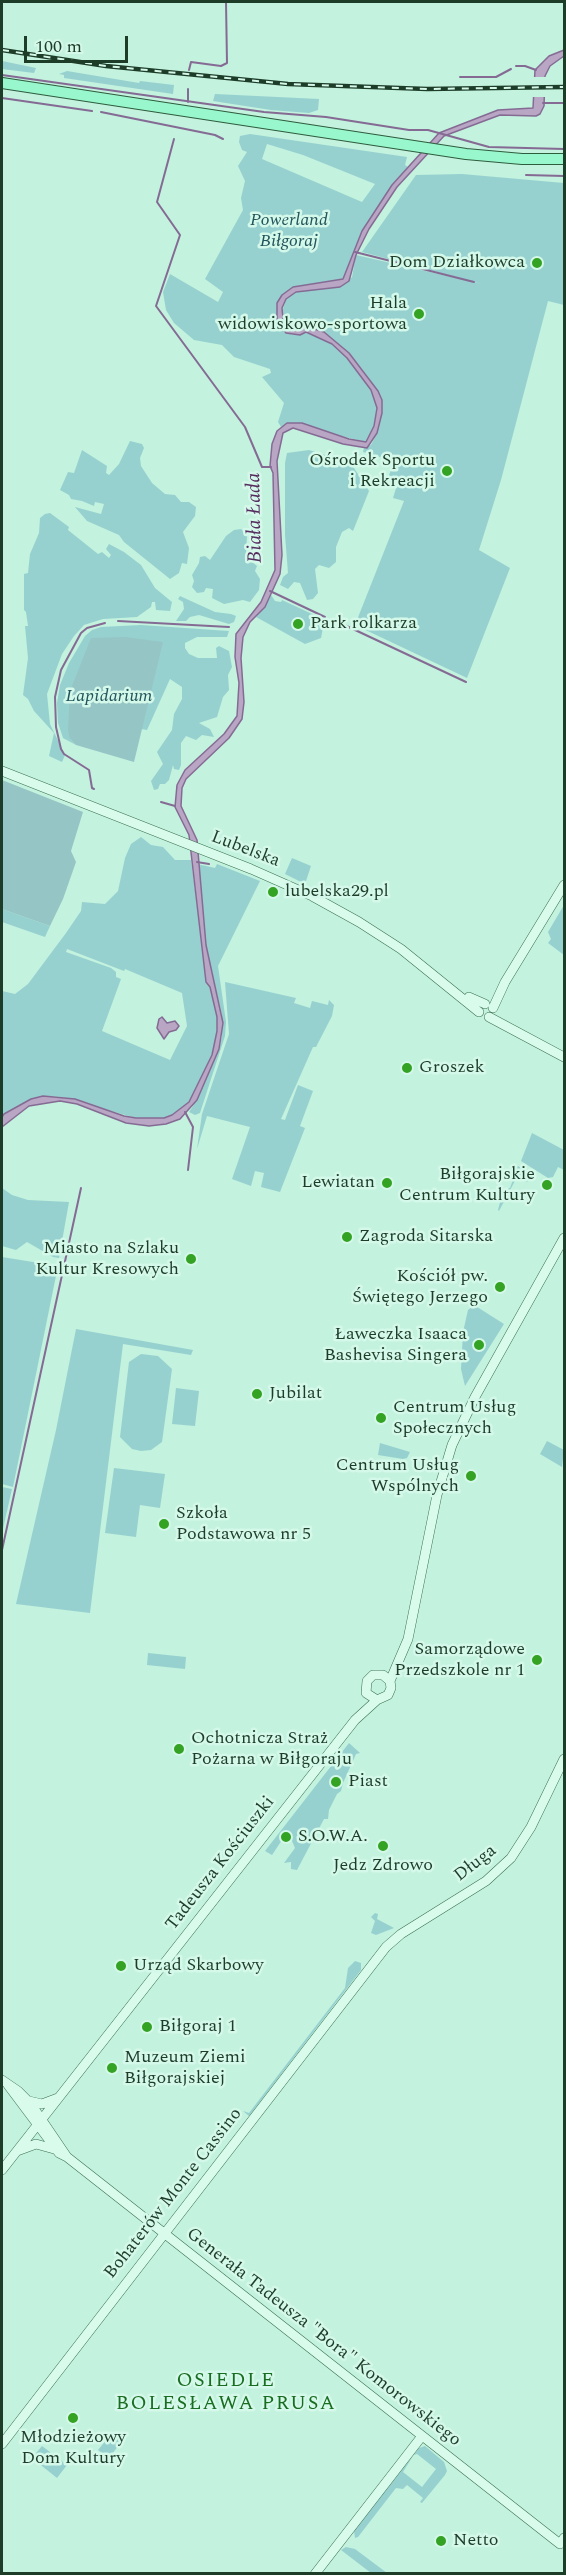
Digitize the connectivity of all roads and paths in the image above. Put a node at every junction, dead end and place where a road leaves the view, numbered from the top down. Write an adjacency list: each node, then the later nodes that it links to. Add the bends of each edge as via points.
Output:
1 (2, 83): 2 (main road, via 456,152)
2 (564, 159)
3 (2, 771): 5 (street, Lubelska, via 291,886 402,949 462,999)
4 (564, 885): 5 (street, via 505,982 499,985)
5 (488, 1009): 6 (street, Lubelska, via 513,1029)
6 (564, 1057)
7 (564, 1238): 8 (street, via 452,1445)
8 (402, 1654): 9 (street); 10 (street)
9 (381, 1674): 10 (street); 11 (street, via 369,1677)
10 (390, 1681): 12 (street, via 389,1694)
11 (366, 1693): 12 (street); 13 (street, Tadeusza Kościuszki)
12 (377, 1700): 13 (street, Tadeusza Kościuszki)
13 (355, 1720): 17 (street, Tadeusza Kościuszki)
14 (564, 1759): 15 (street, Długa, via 531,1827 507,1862 486,1881 391,1942)
15 (372, 1963): 24 (street, Bohaterów Monte Cassino)
16 (5, 2083): 18 (street); 19 (street)
17 (60, 2097): 18 (street, via 42,2104); 19 (street, Tadeusza Kościuszki)
18 (29, 2101): 19 (street)
19 (39, 2122): 20 (street, Generała Tadeusza "Bora" Komorowskiego); 21 (street, Tadeusza Kościuszki); 22 (street, Generała Tadeusza "Bora" Komorowskiego)
20 (54, 2149): 21 (street, via 36,2144); 22 (street, Generała Tadeusza "Bora" Komorowskiego)
21 (16, 2151): 23 (street, Tadeusza Kościuszki)
22 (67, 2157): 24 (street, Generała Tadeusza "Bora" Komorowskiego)
23 (2, 2170)
24 (164, 2234): 25 (street, Generała Tadeusza "Bora" Komorowskiego); 26 (street, Bohaterów Monte Cassino)
25 (422, 2436): 27 (street, Generała Tadeusza "Bora" Komorowskiego); 28 (street)
26 (2, 2444)
27 (562, 2541)
28 (315, 2574)

